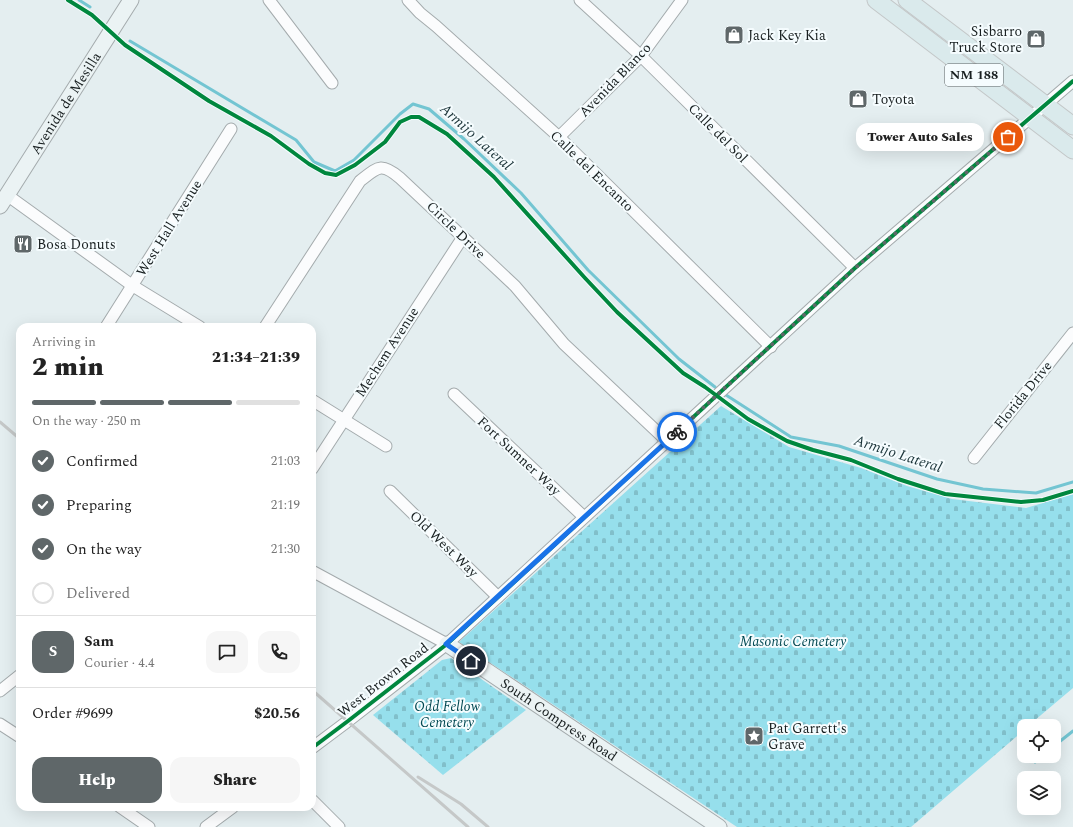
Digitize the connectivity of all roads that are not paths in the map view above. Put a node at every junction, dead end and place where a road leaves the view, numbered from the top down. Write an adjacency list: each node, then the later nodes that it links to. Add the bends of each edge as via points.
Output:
1 (131, 0): 17 (street, Avenida de Mesilla)
2 (268, 0): 10 (street)
3 (408, 0): 15 (street, Calle del Encanto)
4 (580, 0): 8 (street, Calle del Sol)
5 (682, 0): 8 (street, Avenida Blanco)
6 (876, 0): 12 (main road, NM 188)
7 (907, 0): 11 (main road, NM 188)
8 (641, 56): 15 (street, Avenida Blanco); 19 (street, Calle del Sol)
9 (1073, 81): 11 (street, West Brown Road)
10 (332, 83)
11 (1045, 105): 12 (street, West Brown Road); 13 (main road, NM 188)
12 (1030, 118): 16 (main road, NM 188); 19 (street, West Brown Road)
13 (1073, 126)
14 (232, 129): 20 (street, West Hall Avenue)
15 (559, 137): 25 (street, Calle del Encanto)
16 (1073, 150)
17 (3, 200): 20 (street)
18 (463, 236): 23 (street, Circle Drive, via 391,170 382,167 374,170 360,181); 28 (street, Mechem Avenue); 29 (street, Circle Drive, via 515,286 564,344)
19 (855, 268): 25 (street, West Brown Road)
20 (133, 286): 21 (street, West Hall Avenue); 22 (street)
21 (109, 323)
22 (193, 323)
23 (268, 323)
24 (1073, 333): 31 (street, Florida Drive)
25 (771, 347): 29 (street, West Brown Road)
26 (454, 394): 34 (street, Fort Sumner Way)
27 (316, 403): 28 (street)
28 (343, 420): 30 (street); 32 (street, Mechem Avenue)
29 (667, 441): 34 (street, West Brown Road)
30 (386, 446)
31 (974, 458)
32 (316, 463)
33 (390, 492): 36 (street, Old West Way)
34 (584, 517): 36 (street, West Brown Road)
35 (316, 573): 37 (street, South Compress Road)
36 (498, 597): 37 (street, West Brown Road)
37 (446, 644): 42 (street, West Brown Road); 49 (street, South Compress Road)
38 (16, 678): 39 (street)
39 (0, 691)
40 (0, 724): 41 (street)
41 (16, 734)
42 (316, 745)
43 (316, 804): 48 (street)
44 (126, 811): 46 (street)
45 (228, 811): 47 (street)
46 (149, 827)
47 (206, 827)
48 (339, 827)
49 (719, 827)

